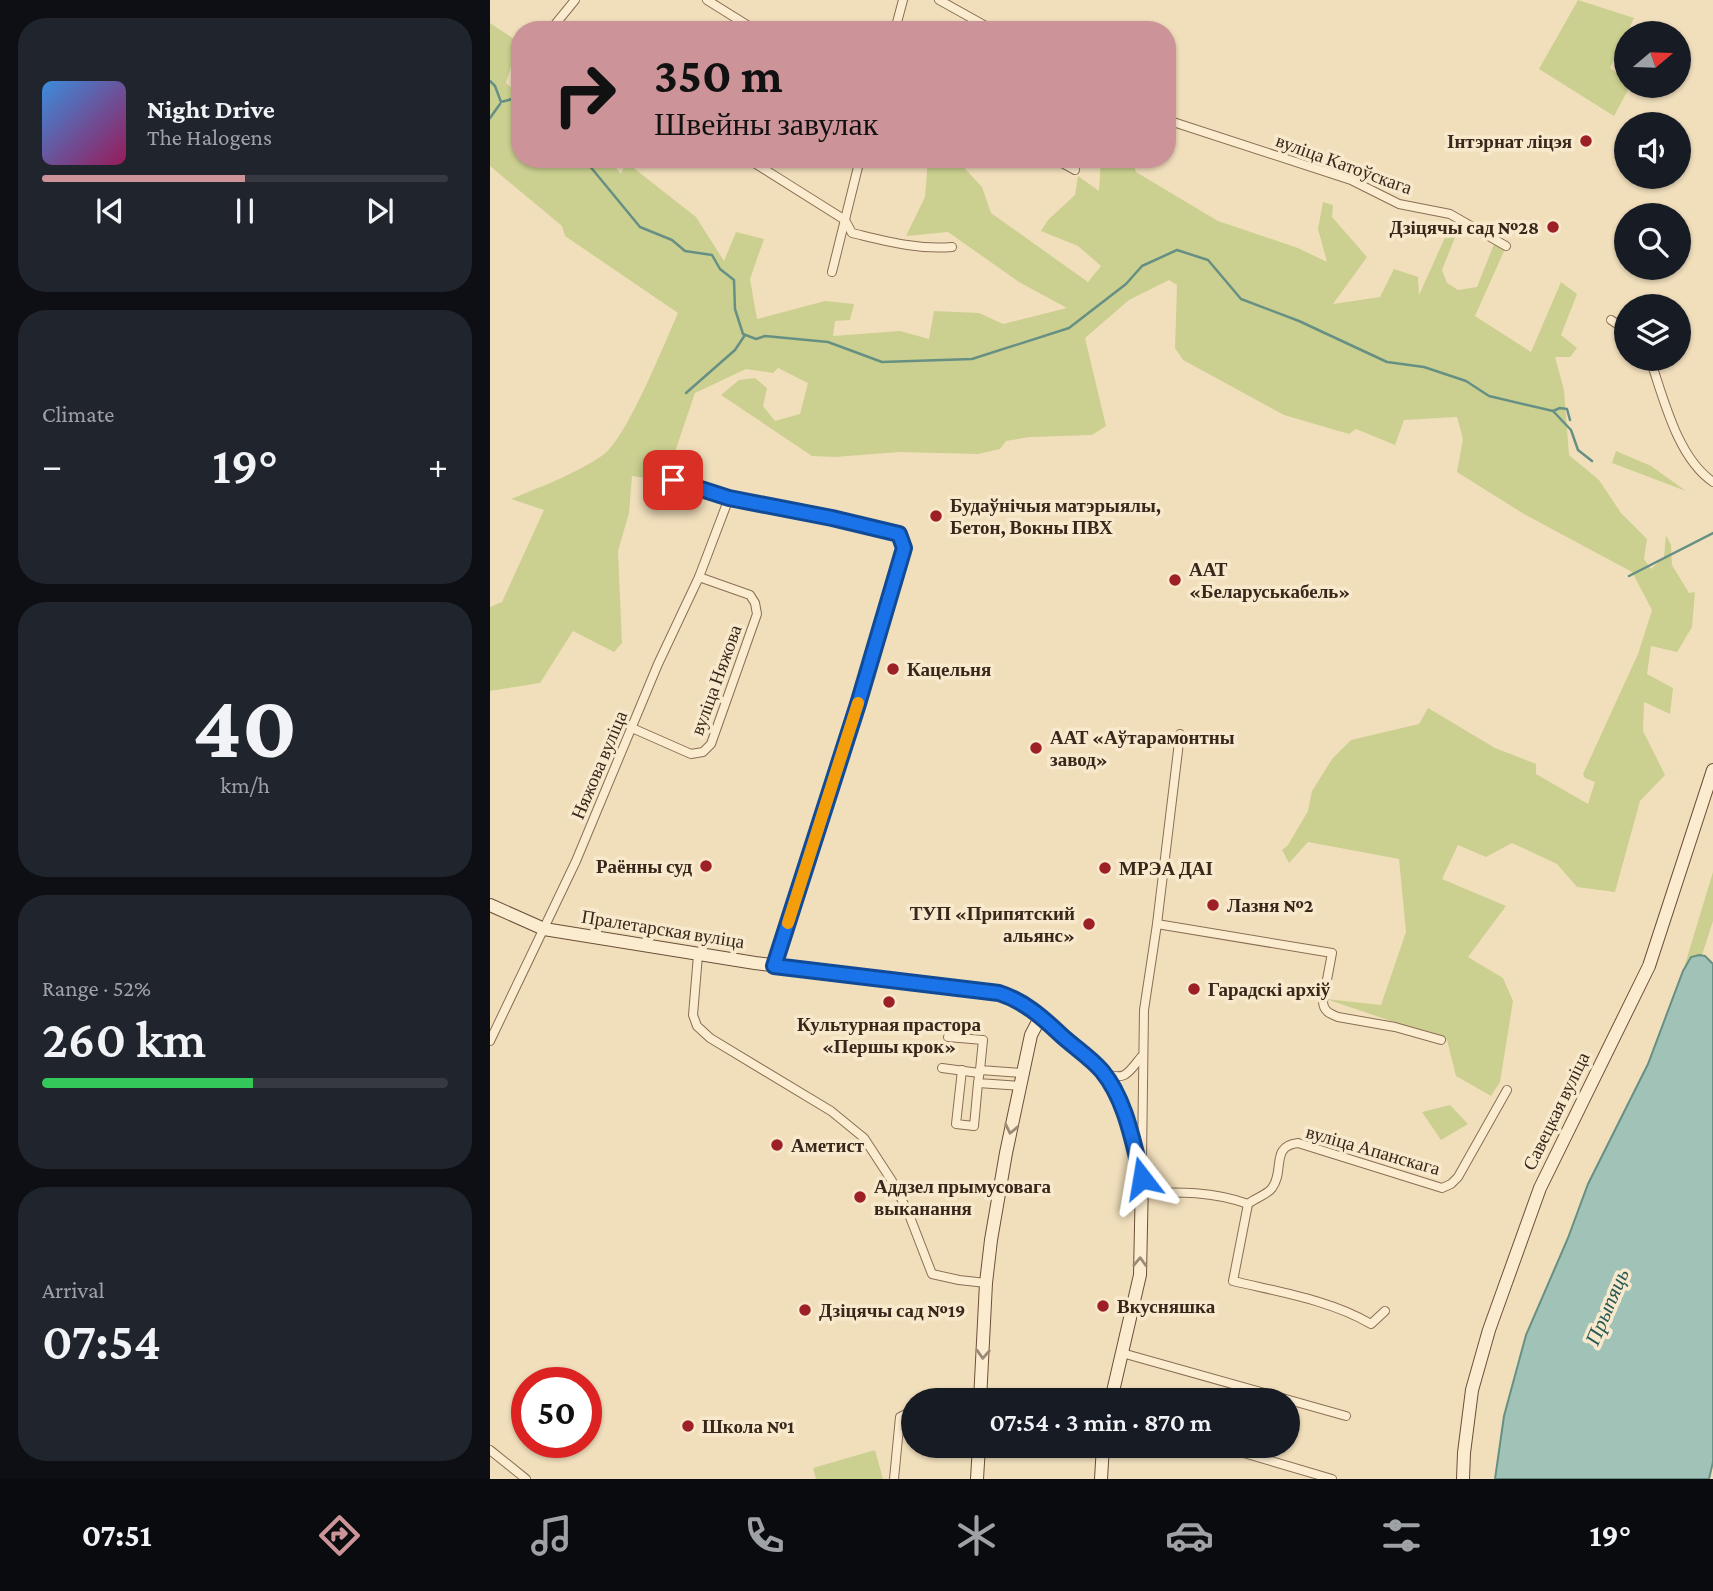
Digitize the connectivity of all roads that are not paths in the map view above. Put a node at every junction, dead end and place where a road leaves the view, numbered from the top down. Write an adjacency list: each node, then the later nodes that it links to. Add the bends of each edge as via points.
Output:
1 (575, 0): 5 (street)
2 (707, 0): 6 (street)
3 (903, 0): 7 (street)
4 (939, 0): 8 (street)
5 (560, 21)
6 (741, 21)
7 (897, 21)
8 (977, 21)
9 (1176, 123): 15 (street, вуліца Катоўскага, via 1352,180 1399,204 1450,214)
10 (762, 168): 14 (street)
11 (858, 168): 14 (street)
12 (1071, 168): 13 (street)
13 (1075, 170)
14 (845, 220): 16 (street, via 852,233 903,245); 17 (street)
15 (1506, 246)
16 (952, 247)
17 (832, 272)
18 (1654, 371): 20 (street, via 1675,431 1702,474)
19 (673, 480): 21 (street)
20 (1713, 482)
21 (729, 498): 22 (street, Няжова вуліца); 30 (street, via 899,534 904,548)
22 (699, 578): 23 (street, Няжова вуліца); 23 (street, вуліца Няжова, via 750,595 757,614 711,744 703,752 691,754)
23 (632, 727): 28 (street, Няжова вуліца)
24 (1180, 734): 27 (street)
25 (1713, 769): 62 (main road, Савецкая вуліца, via 1649,966 1539,1188 1489,1330 1472,1391)
26 (490, 905): 28 (main road, Пралетарская вуліца)
27 (1157, 924): 33 (street, via 1332,953 1323,1001 1330,1014); 35 (street)
28 (544, 929): 29 (main road, Пралетарская вуліца); 34 (street, Няжова вуліца)
29 (698, 955): 30 (main road, Пралетарская вуліца); 46 (street, via 693,1009 697,1026 831,1111 864,1138 908,1212 932,1273)
30 (774, 966): 31 (main road, Пралетарская вуліца, via 999,993)
31 (1041, 1016): 39 (main road, Пралетарская вуліца); 40 (main road, via 1031,1035)
32 (948, 1037): 38 (street, via 982,1040)
33 (1441, 1040)
34 (490, 1041)
35 (1141, 1056): 39 (street, via 1126,1075 1116,1077); 43 (street)
36 (942, 1068): 37 (street)
37 (962, 1070): 38 (street); 41 (street, via 956,1124 974,1126)
38 (980, 1071): 40 (street); 41 (street)
39 (1102, 1071): 43 (main road, Пралетарская вуліца, via 1123,1112)
40 (1021, 1079): 41 (street); 46 (main road, one-way to 46)
41 (978, 1083)
42 (1507, 1090): 45 (street, вуліца Апанскага, via 1458,1177 1447,1187 1298,1143 1282,1150 1271,1189)
43 (1142, 1178): 44 (main road, Пралетарская вуліца)
44 (1142, 1193): 45 (street, via 1197,1192); 48 (main road, Пралетарская вуліца, one-way to 44, via 1140,1275)
45 (1248, 1204): 47 (street, via 1233,1281 1304,1297 1371,1324)
46 (986, 1283): 49 (main road, one-way to 49)
47 (1385, 1311)
48 (1122, 1353): 50 (main road, Пралетарская вуліца); 52 (street)
49 (981, 1388)
50 (1114, 1388)
51 (901, 1416): 58 (street)
52 (1346, 1416)
53 (490, 1450): 57 (street)
54 (978, 1458): 59 (main road)
55 (1102, 1458): 60 (main road)
56 (1261, 1458): 61 (street)
57 (526, 1479)
58 (894, 1479)
59 (977, 1479)
60 (1101, 1479)
61 (1332, 1479)
62 (1463, 1479)

